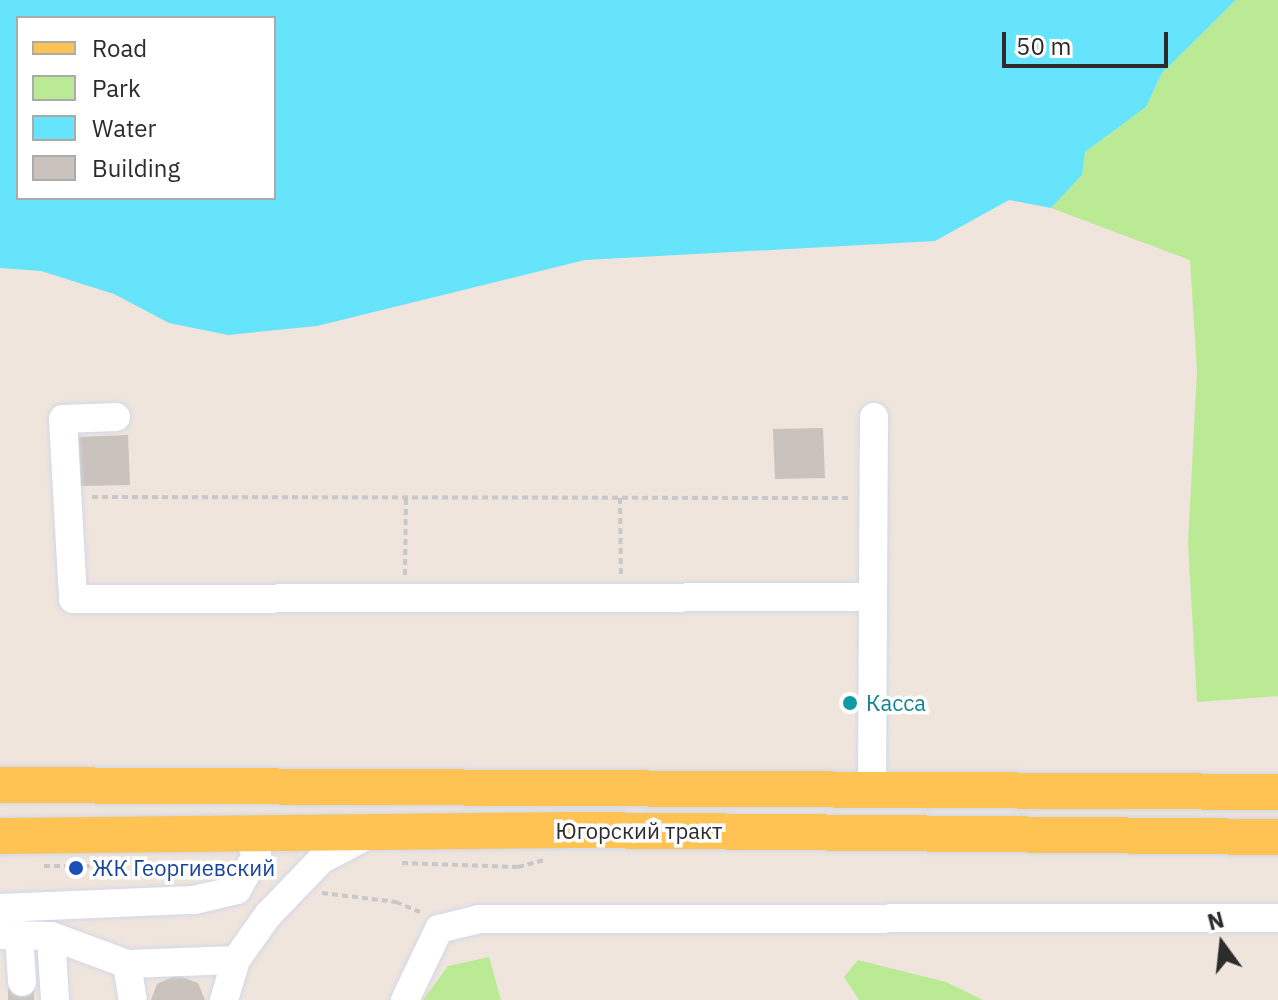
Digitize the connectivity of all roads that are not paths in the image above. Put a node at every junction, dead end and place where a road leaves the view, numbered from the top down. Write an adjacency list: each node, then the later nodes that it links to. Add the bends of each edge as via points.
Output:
1 (116, 417): 3 (lane, via 63,419 73,599)
2 (874, 417): 3 (lane)
3 (873, 597): 5 (lane)
4 (0, 785): 5 (main road, Югорский тракт)
5 (872, 791): 6 (main road, Югорский тракт)
6 (1278, 792)
7 (230, 831): 8 (main road, Югорский тракт); 9 (main road, Югорский тракт); 11 (lane, via 245,834 257,854 237,890 194,900)
8 (377, 831): 10 (main road, Югорский тракт); 15 (lane, via 343,843 288,894)
9 (0, 836)
10 (1278, 837)
11 (0, 908)
12 (1278, 918): 21 (lane, via 479,919 439,929)
13 (9, 935): 14 (lane); 17 (lane)
14 (51, 936): 16 (lane); 18 (lane)
15 (236, 960): 16 (lane); 20 (lane)
16 (127, 964): 19 (lane)
17 (22, 982)
18 (55, 1000)
19 (133, 1000)
20 (224, 1000)
21 (405, 1000)

